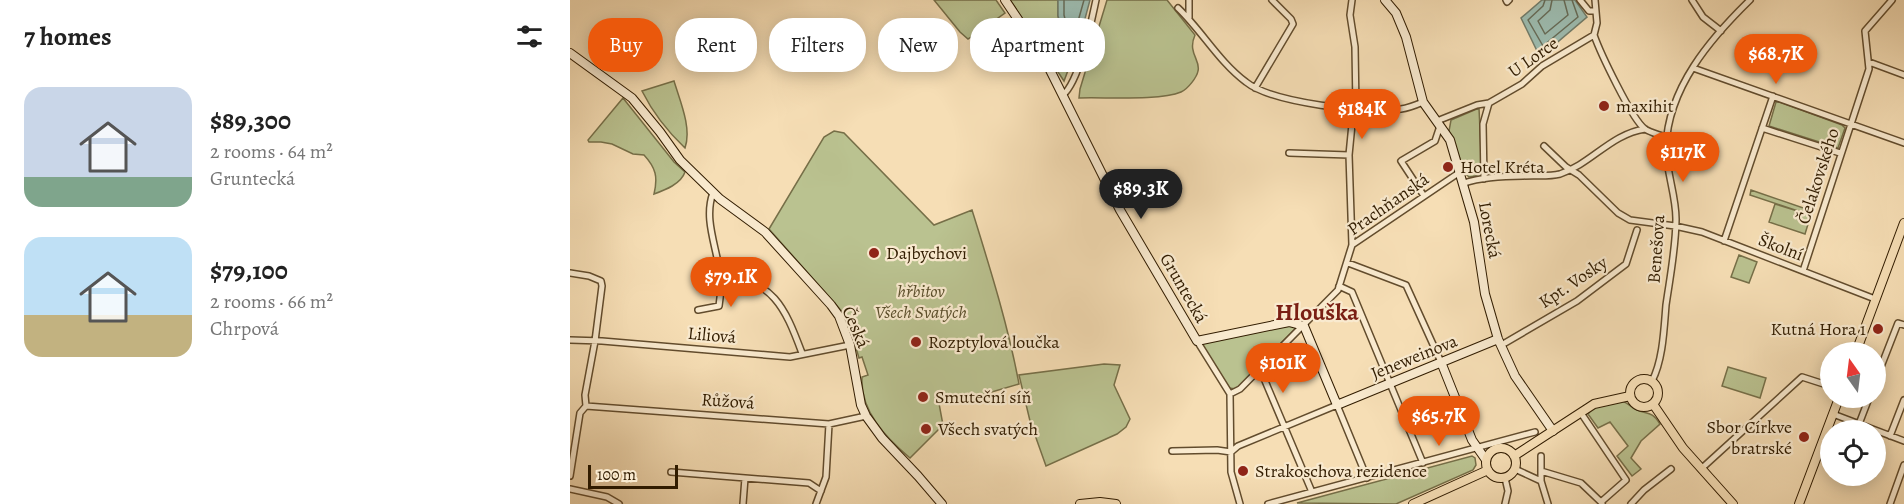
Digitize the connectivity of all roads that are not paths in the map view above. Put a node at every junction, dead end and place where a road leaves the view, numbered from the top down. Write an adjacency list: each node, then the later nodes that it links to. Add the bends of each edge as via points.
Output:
1 (1005, 0): 22 (street, Gruntecká)
2 (1096, 0): 22 (street, via 1081,56)
3 (1189, 0): 14 (street)
4 (1272, 0): 21 (street, via 1293,24)
5 (1352, 0): 26 (street)
6 (1385, 0): 24 (street, Lorecká, via 1396,13 1406,37)
7 (1580, 0): 13 (street, via 1589,11)
8 (1594, 0): 13 (street)
9 (1692, 0): 15 (street, via 1703,17)
10 (1750, 0): 15 (street, Benešova)
11 (1892, 0): 18 (street, via 1865,31)
12 (1178, 8): 14 (street)
13 (1596, 11): 16 (street)
14 (1189, 18): 21 (street, via 1227,64)
15 (1721, 31): 19 (street, Benešova)
16 (1594, 35): 25 (street, U Lorce); 30 (street)
17 (570, 53): 41 (street, Česká, via 632,98 680,160)
18 (1869, 62): 20 (street); 28 (street, Čelakovského)
19 (1693, 68): 23 (street); 31 (street, Benešova, via 1675,100)
20 (1904, 75)
21 (1255, 88): 26 (street, via 1324,105)
22 (1063, 95): 59 (street, Gruntecká, via 1120,210)
23 (1773, 96): 28 (street); 29 (street)
24 (1423, 102): 26 (street, via 1403,109); 27 (street, Lorecká)
25 (1489, 103): 27 (street, U Lorce); 39 (street, via 1483,124)
26 (1356, 108): 36 (street)
27 (1439, 123): 38 (street, Lorecká, via 1450,140); 42 (street, via 1435,141 1401,161)
28 (1851, 125): 32 (street); 35 (street, Čelakovského)
29 (1762, 128): 35 (street); 46 (street)
30 (1645, 129): 31 (street); 37 (street, via 1623,135)
31 (1667, 138): 44 (street, Benešova)
32 (1904, 143)
33 (1544, 146): 37 (street, Školní)
34 (1289, 153): 36 (street)
35 (1840, 153): 50 (street, Čelakovského)
36 (1349, 155): 47 (street)
37 (1571, 169): 39 (street, via 1554,175); 44 (street, Školní, via 1630,220)
38 (1460, 172): 40 (street, Lorecká); 42 (street, Prachňanská)
39 (1484, 179): 40 (street)
40 (1464, 183): 60 (street, Lorecká, via 1486,301)
41 (714, 193): 49 (street, via 709,210); 62 (street, Česká, via 765,232 831,305)
42 (1424, 196): 47 (street, Prachňanská)
43 (1904, 223): 53 (main road)
44 (1676, 226): 46 (street, Školní); 67 (street, Benešova, via 1662,339)
45 (1638, 230): 60 (street, Kpt. Vosky, via 1626,264 1577,302)
46 (1724, 241): 50 (street, Školní)
47 (1352, 245): 48 (street, Prachňanská)
48 (1348, 263): 52 (street, Prachňanská); 65 (street, via 1406,285)
49 (720, 271): 54 (street, via 719,306); 64 (street, via 744,277 770,293 787,315)
50 (1803, 272): 53 (street, Školní)
51 (570, 273): 58 (street, via 598,279 602,284)
52 (1339, 286): 56 (street, Prachňanská); 68 (street, via 1352,292)
53 (1875, 299): 61 (main road)
54 (698, 310)
55 (1904, 325): 63 (street, via 1898,322)
56 (1304, 326): 59 (street, via 1290,322); 66 (street, Prachňanská); 74 (street)
57 (570, 340): 58 (street, Liliová)
58 (596, 340): 64 (street, Liliová, via 790,357); 75 (street)
59 (1197, 341): 70 (street)
60 (1502, 341): 65 (street, Jeneweinova); 83 (street, Lorecká, via 1515,376)
61 (1860, 342)
62 (850, 345): 64 (street, Liliová); 79 (street, Česká)
63 (1886, 353)
64 (802, 354)
65 (1441, 362): 68 (street, Jeneweinova); 88 (street)
66 (1260, 369): 70 (street, Prachňanská); 82 (street)
67 (1652, 381): 71 (main road, via 1635,382); 73 (main road, via 1659,394)
68 (1389, 383): 74 (street, Jeneweinova); 94 (street)
69 (1820, 383): 97 (street, via 1803,377)
70 (1230, 394): 90 (street)
71 (1630, 396): 73 (main road, via 1639,406); 77 (main road, via 1598,402)
72 (1904, 400): 86 (street)
73 (1653, 404): 97 (main road)
74 (1337, 405): 82 (street, Jeneweinova); 103 (street)
75 (586, 406): 81 (street, Růžová); 102 (street, via 580,413)
76 (1835, 408): 78 (main road)
77 (1581, 413): 83 (main road); 110 (street, via 1626,480)
78 (1833, 414): 80 (street); 124 (main road)
79 (866, 416): 81 (street, Růžová); 114 (street, Česká)
80 (1849, 420)
81 (829, 424): 108 (street, via 827,468)
82 (1285, 427): 90 (street, Jeneweinova); 109 (street)
83 (1553, 431): 91 (main road)
84 (1535, 432): 88 (street)
85 (1886, 434): 86 (street)
86 (1890, 436): 87 (street)
87 (1904, 441)
88 (1478, 448): 93 (street); 94 (street)
89 (1172, 451): 90 (street)
90 (1231, 452): 117 (street, via 1231,472)
91 (1514, 456): 93 (main road, via 1499,448); 99 (main road)
92 (1541, 456): 100 (street)
93 (1486, 460): 98 (main road)
94 (1423, 463): 103 (street)
95 (1904, 465): 125 (street)
96 (1671, 469): 122 (street)
97 (1701, 469): 123 (main road)
98 (1488, 470): 105 (main road, via 1495,477); 119 (main road)
99 (1515, 470): 105 (main road); 106 (street)
100 (1541, 471): 106 (street); 110 (street, via 1581,483)
101 (671, 472): 104 (street)
102 (570, 476)
103 (1367, 477): 109 (street)
104 (745, 478): 108 (street, via 809,483); 112 (street)
105 (1505, 478): 120 (street)
106 (1540, 481): 121 (street)
107 (570, 489): 111 (street, via 607,497)
108 (821, 491): 113 (street)
109 (1312, 492): 118 (street)
110 (1602, 503)
111 (619, 504)
112 (743, 504)
113 (816, 504)
114 (942, 504)
115 (1080, 504): 116 (main road)
116 (1116, 504)
117 (1240, 504)
118 (1268, 504)
119 (1413, 504)
120 (1505, 504)
121 (1548, 504)
122 (1631, 504)
123 (1733, 504)
124 (1799, 504)
125 (1890, 504)

